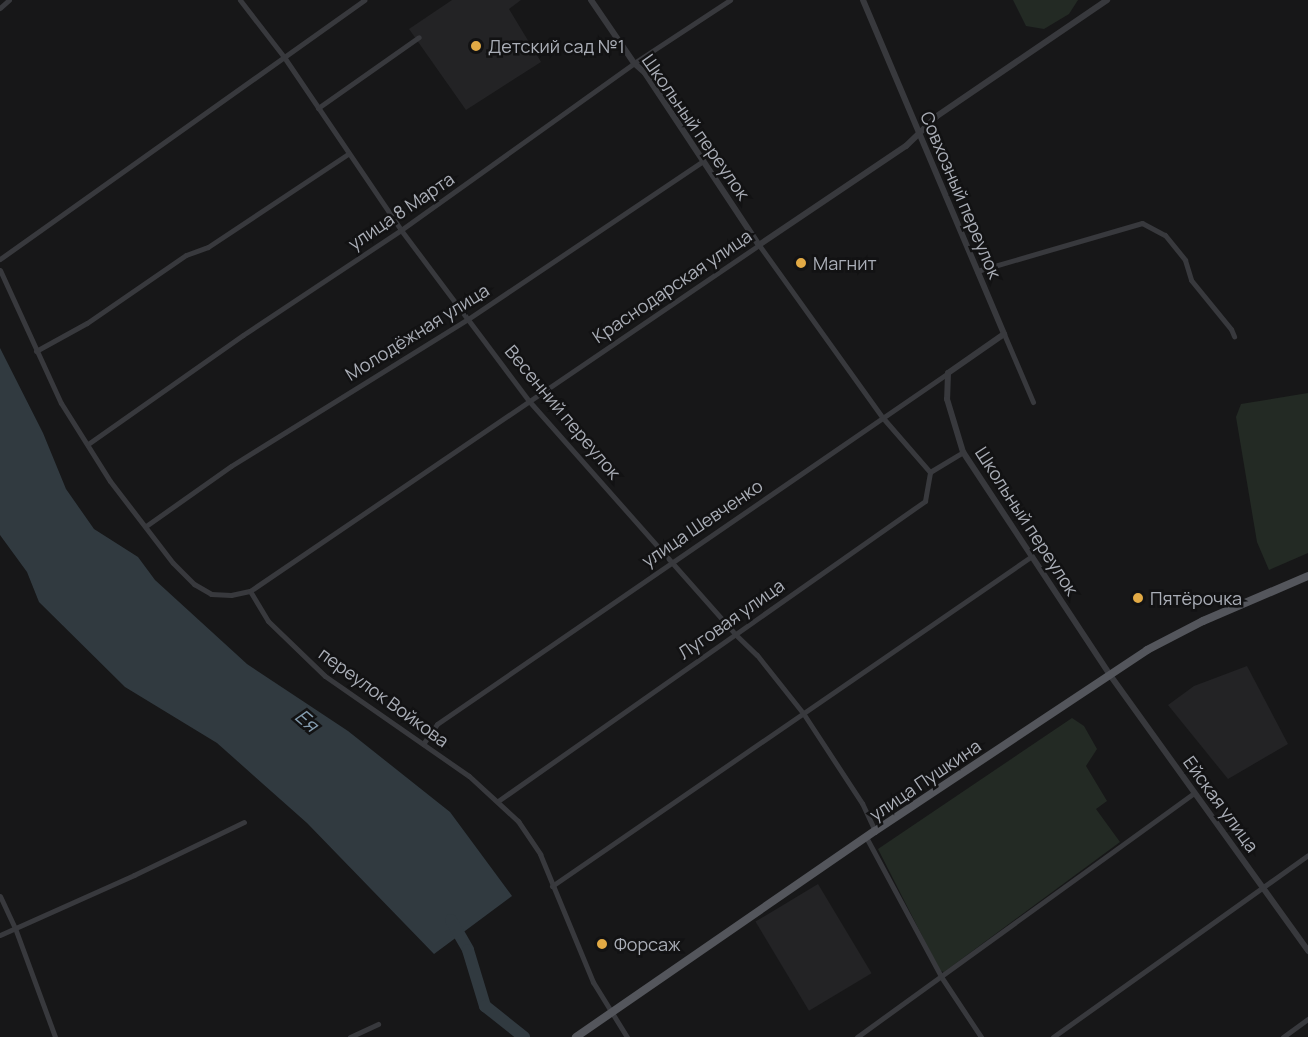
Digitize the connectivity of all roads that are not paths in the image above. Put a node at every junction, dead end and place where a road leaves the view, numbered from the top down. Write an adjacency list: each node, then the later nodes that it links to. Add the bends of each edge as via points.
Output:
1 (9, 0): 9 (street)
2 (240, 0): 11 (street, Весенний переулок)
3 (364, 0): 11 (street)
4 (591, 0): 12 (street, Школьный переулок)
5 (730, 0): 12 (street, улица 8 Марта)
6 (863, 0): 14 (street, Совхозный переулок)
7 (1107, 0): 8 (street, Краснодарская улица)
8 (1096, 3): 14 (street, Краснодарская улица, via 937,116)
9 (0, 8)
10 (419, 37): 13 (street)
11 (284, 57): 13 (street, Весенний переулок); 19 (street)
12 (634, 63): 16 (street, Школьный переулок, via 645,73); 17 (street, улица 8 Марта)
13 (318, 108): 15 (street, Весенний переулок)
14 (918, 134): 18 (street, Краснодарская улица); 21 (street, Совхозный переулок)
15 (348, 154): 17 (street, Весенний переулок); 25 (street, via 208,247 186,255 87,323)
16 (703, 161): 18 (street, Школьный переулок); 22 (street, Молодёжная улица)
17 (401, 230): 22 (street, Весенний переулок); 30 (street, улица 8 Марта)
18 (759, 245): 27 (street, Краснодарская улица); 29 (street, Школьный переулок)
19 (0, 259)
20 (0, 270): 25 (street)
21 (978, 271): 23 (street, Совхозный переулок); 24 (street, via 1142,223 1165,235 1185,260 1191,280)
22 (468, 319): 27 (street, Весенний переулок); 33 (street, Молодёжная улица, via 231,466)
23 (1004, 334): 26 (street, улица Шевченко); 28 (street, Совхозный переулок)
24 (1234, 336)
25 (36, 351): 30 (street, via 61,403)
26 (948, 373): 29 (street, улица Шевченко); 31 (street, Школьный переулок, via 947,399)
27 (529, 401): 35 (street, Весенний переулок); 37 (street, Краснодарская улица)
28 (1033, 402)
29 (883, 418): 32 (street, Школьный переулок); 35 (street, улица Шевченко)
30 (87, 444): 33 (street)
31 (963, 452): 32 (street); 34 (street, Школьный переулок)
32 (930, 472): 38 (street, Луговая улица, via 925,501)
33 (146, 526): 37 (street, via 194,584 211,594 231,596)
34 (1032, 556): 39 (street, Школьный переулок); 40 (street)
35 (673, 561): 38 (street, Весенний переулок); 41 (street, улица Шевченко, via 436,724)
36 (1308, 576): 39 (main road, улица Пушкина, via 1175,635)
37 (250, 591): 41 (street, переулок Войкова, via 268,621 325,676)
38 (735, 634): 40 (street, Весенний переулок, via 758,655); 43 (street, Луговая улица)
39 (1110, 675): 42 (street, Ейская улица); 45 (main road, улица Пушкина)
40 (803, 713): 45 (street, Весенний переулок, via 862,803); 48 (street)
41 (423, 744): 43 (street, переулок Войкова)
42 (1194, 793): 49 (street, Ейская улица); 54 (street)
43 (498, 801): 48 (street, переулок Войкова, via 518,821 540,854)
44 (244, 822): 51 (street)
45 (875, 831): 46 (main road, улица Пушкина)
46 (866, 837): 54 (street); 55 (main road, улица Пушкина)
47 (1308, 855): 49 (street)
48 (552, 886): 55 (street, переулок Войкова)
49 (1263, 888): 53 (street, Ейская улица); 64 (street)
50 (0, 896): 51 (street)
51 (15, 928): 52 (street); 58 (street)
52 (0, 935)
53 (1308, 951)
54 (942, 978): 62 (street); 63 (street)
55 (610, 1014): 60 (main road, улица Пушкина); 61 (street, переулок Войкова)
56 (1308, 1019): 65 (street)
57 (378, 1024): 59 (street)
58 (55, 1037)
59 (350, 1037)
60 (576, 1037)
61 (627, 1037)
62 (857, 1037)
63 (981, 1037)
64 (1053, 1037)
65 (1282, 1037)

